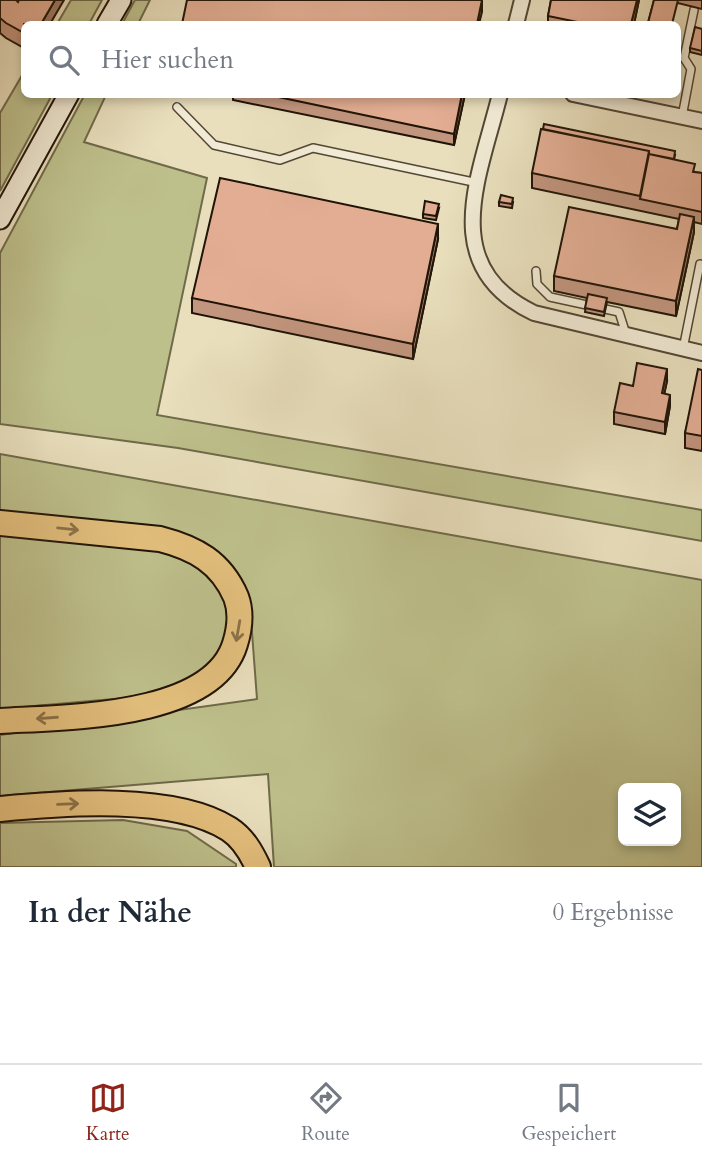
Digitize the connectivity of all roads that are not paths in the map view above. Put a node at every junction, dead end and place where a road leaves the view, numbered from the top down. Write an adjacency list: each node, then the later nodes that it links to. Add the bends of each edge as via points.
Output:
1 (121, 0): 4 (main road)
2 (522, 0): 5 (street)
3 (694, 10): 10 (lane, via 684,58 691,69)
4 (109, 21)
5 (517, 21)
6 (67, 98): 13 (main road)
7 (499, 98): 12 (street)
8 (592, 98): 10 (street)
9 (177, 107): 12 (lane, via 214,145 280,160 313,148)
10 (682, 117): 11 (street)
11 (702, 121)
12 (478, 183): 16 (street, via 474,240 483,269 499,293 534,313)
13 (0, 219)
14 (700, 264): 17 (lane)
15 (536, 271): 16 (lane, via 537,284 550,297 619,312)
16 (626, 336): 17 (street)
17 (683, 349): 18 (street)
18 (702, 354)
19 (0, 523): 20 (highway, one-way to 20, via 182,544 225,575 240,617 233,651 222,668 171,699 114,711)
20 (0, 721)
21 (0, 809): 22 (highway, one-way to 22, via 111,803 179,811 229,829 243,841)
22 (258, 867)

